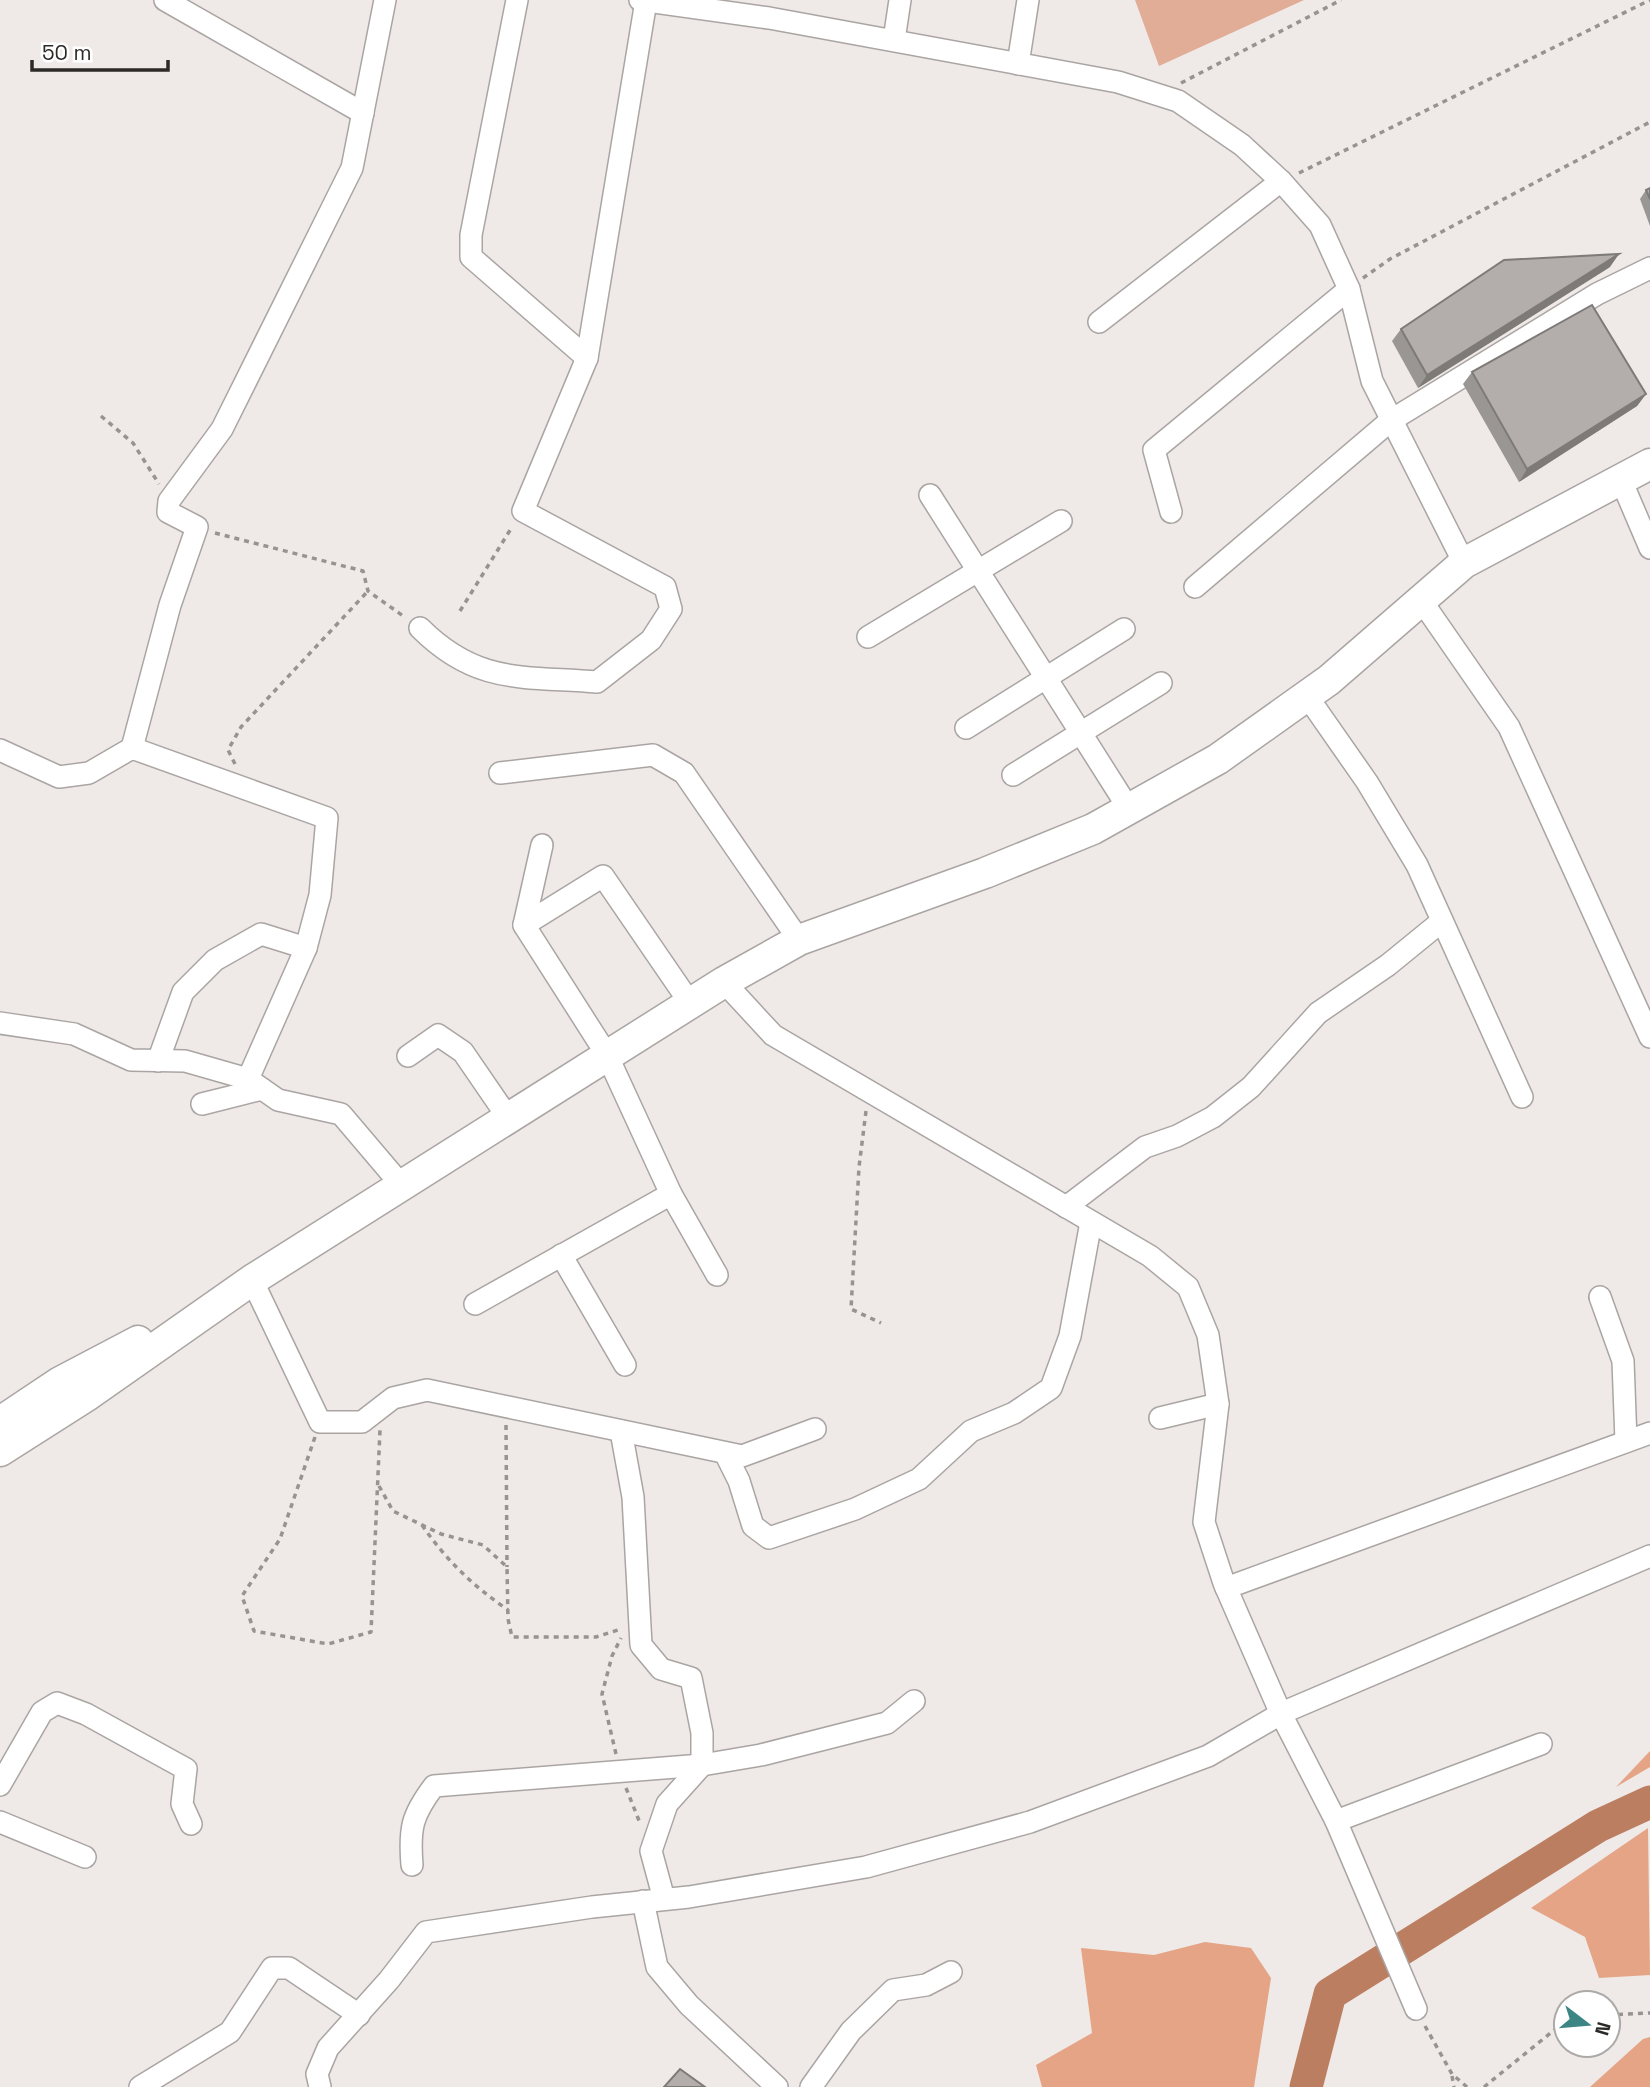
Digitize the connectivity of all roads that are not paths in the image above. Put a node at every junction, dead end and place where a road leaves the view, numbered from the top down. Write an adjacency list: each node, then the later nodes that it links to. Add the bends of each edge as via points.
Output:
1 (165, 0): 10 (street)
2 (385, 0): 10 (street)
3 (517, 0): 15 (street, via 471,235 471,257)
4 (900, 0): 8 (street)
5 (1028, 0): 9 (street)
6 (643, 1): 7 (street); 15 (street)
7 (771, 9): 8 (street)
8 (894, 40): 9 (street)
9 (1018, 64): 11 (street, via 1118,82 1178,101 1242,145)
10 (363, 113): 35 (street, via 352,168 235,404 169,501 168,512 197,527 170,605)
11 (1281, 181): 13 (street, via 1320,225); 14 (street)
12 (1650, 268): 16 (street, via 1597,294)
13 (1349, 289): 16 (street, via 1372,381); 20 (street, via 1154,450)
14 (1099, 322)
15 (587, 358): 27 (street, via 523,511 666,587 671,609 651,640 597,682 508,678 441,649)
16 (1390, 421): 23 (street); 25 (street)
17 (1650, 464): 18 (main road)
18 (1620, 480): 22 (street); 23 (main road)
19 (930, 495): 24 (street)
20 (1171, 512)
21 (1061, 521): 24 (street)
22 (1650, 548)
23 (1464, 563): 26 (main road)
24 (979, 570): 29 (street); 30 (street)
25 (1195, 587)
26 (1421, 600): 32 (main road); 48 (street, via 1509,727)
27 (421, 628)
28 (1124, 629): 30 (street)
29 (868, 637)
30 (1046, 678): 33 (street); 34 (street)
31 (1161, 683): 34 (street)
32 (1307, 696): 39 (main road, via 1217,759); 41 (street, via 1417,865)
33 (966, 728)
34 (1081, 732): 38 (street); 39 (street)
35 (132, 748): 36 (street, via 89,773 59,777); 44 (street, via 327,818 320,895)
36 (0, 750)
37 (500, 773): 43 (street, via 653,755 684,773)
38 (1013, 775)
39 (1129, 808): 43 (main road, via 1093,829 985,873)
40 (542, 845): 42 (street)
41 (1442, 921): 53 (street); 58 (street, via 1318,1013 1251,1087 1213,1117 1145,1147)
42 (524, 925): 46 (street, via 603,876); 49 (street)
43 (799, 940): 45 (main road)
44 (306, 948): 51 (street, via 261,934 215,960 183,992); 52 (street)
45 (724, 982): 46 (main road); 58 (street, via 773,1035)
46 (690, 1003): 49 (main road)
47 (0, 1023): 51 (street, via 74,1034 131,1060)
48 (1650, 1037)
49 (607, 1055): 55 (main road); 57 (street)
50 (408, 1056): 55 (street, via 438,1035 463,1052)
51 (158, 1061): 52 (street, via 185,1061)
52 (255, 1084): 54 (street); 56 (street, via 278,1100 341,1114)
53 (1522, 1097)
54 (202, 1104)
55 (509, 1119): 56 (main road)
56 (403, 1186): 62 (main road)
57 (671, 1194): 60 (street); 61 (street)
58 (1066, 1207): 59 (street)
59 (1091, 1222): 66 (street, via 1150,1256 1188,1287 1208,1335); 74 (street, via 1070,1336 1051,1388 1014,1413 971,1431 919,1479 855,1509 769,1538 752,1526)
60 (561, 1255): 64 (street); 65 (street)
61 (717, 1275)
62 (252, 1280): 68 (main road); 70 (street, via 320,1422 362,1422 393,1398 427,1390)
63 (1600, 1297): 72 (street, via 1623,1361)
64 (475, 1304)
65 (625, 1365)
66 (1218, 1404): 67 (street); 76 (street, via 1204,1522)
67 (1160, 1418)
68 (13, 1424): 73 (main road)
69 (815, 1429): 74 (street, via 742,1456)
70 (621, 1431): 74 (street); 80 (street, via 633,1497 641,1645 662,1669 691,1678 702,1733)
71 (1650, 1433): 72 (street)
72 (1626, 1441): 76 (street)
73 (0, 1451)
74 (725, 1452)
75 (1650, 1556): 78 (street)
76 (1226, 1588): 78 (street)
77 (914, 1701): 80 (street, via 887,1723)
78 (1281, 1714): 82 (street); 87 (street, via 1208,1756 1030,1822 866,1867)
79 (1541, 1744): 82 (street)
80 (702, 1765): 86 (street, via 434,1786 415,1812); 87 (street, via 667,1804 651,1851)
81 (0, 1785): 84 (street, via 42,1712 57,1703 186,1769 182,1804)
82 (1336, 1821): 89 (street)
83 (0, 1822): 85 (street)
84 (191, 1824)
85 (85, 1857)
86 (412, 1865)
87 (653, 1900): 90 (street, via 426,1932); 93 (street, via 657,1968)
88 (951, 1972): 94 (street, via 926,1985 893,1990 851,2031)
89 (1416, 2009)
90 (359, 2015): 91 (street, via 289,1968 272,1968 230,2032); 92 (street, via 328,2048 317,2074)
91 (140, 2087)
92 (320, 2087)
93 (778, 2087)
94 (811, 2087)

